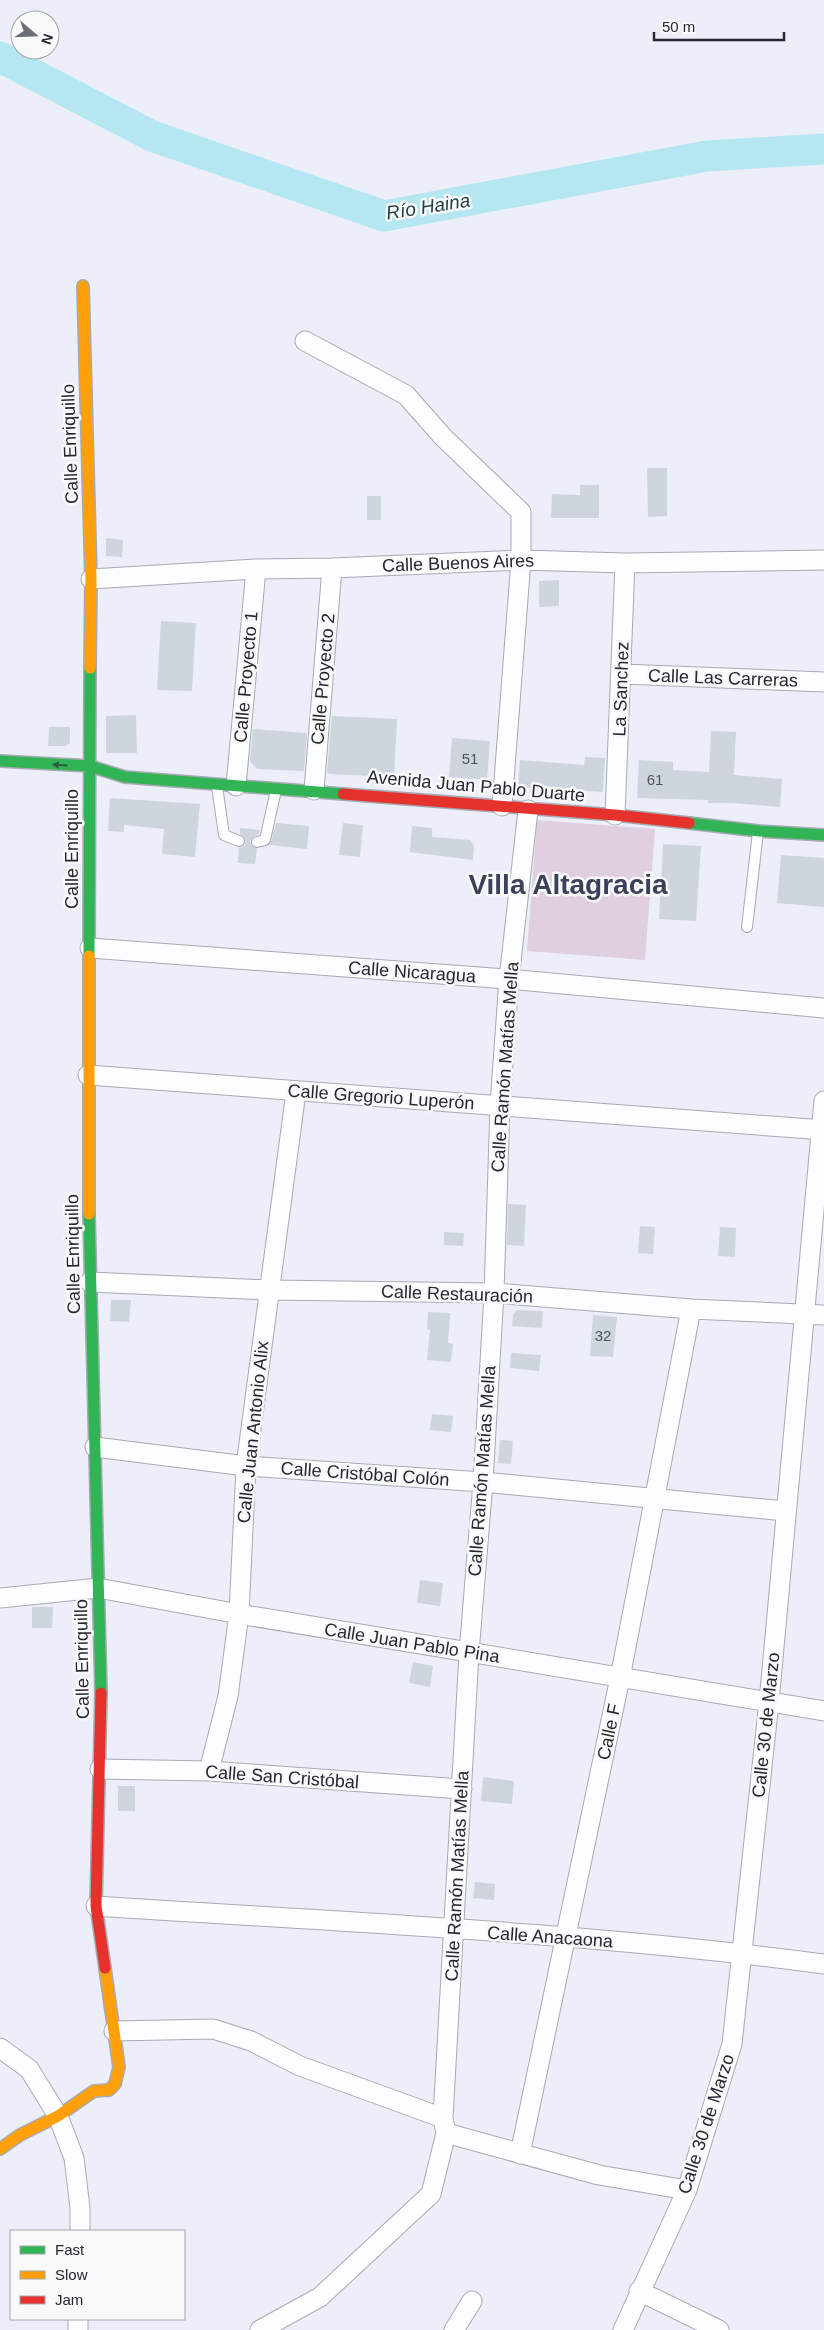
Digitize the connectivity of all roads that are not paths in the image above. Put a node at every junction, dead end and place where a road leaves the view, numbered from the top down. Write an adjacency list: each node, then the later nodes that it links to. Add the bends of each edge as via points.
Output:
1 (83, 286): 8 (street, Calle Enriquillo)
2 (306, 341): 3 (street, via 406,395 443,437 521,512)
3 (521, 560): 5 (street, Calle Buenos Aires); 6 (street, Calle Buenos Aires); 19 (street)
4 (824, 560): 5 (street, Calle Buenos Aires)
5 (625, 563): 9 (street, La Sanchez)
6 (332, 568): 7 (street, Calle Buenos Aires); 18 (street, Calle Proyecto 2)
7 (256, 569): 8 (street, Calle Buenos Aires); 16 (street, Calle Proyecto 1)
8 (91, 579): 12 (street, Calle Enriquillo)
9 (622, 674): 10 (street, Calle Las Carreras); 21 (street, La Sanchez)
10 (824, 682)
11 (0, 761): 12 (street, Avenida Juan Pablo Duarte, one-way to 11)
12 (90, 766): 13 (street, Avenida Juan Pablo Duarte); 14 (street, Calle Enriquillo)
13 (125, 777): 14 (street, Avenida Juan Pablo Duarte); 15 (street, Avenida Juan Pablo Duarte)
14 (85, 783): 27 (street, Calle Enriquillo)
15 (217, 784): 16 (street, Avenida Juan Pablo Duarte); 24 (lane, via 224,835)
16 (236, 786): 17 (street, Avenida Juan Pablo Duarte)
17 (276, 789): 18 (street, Avenida Juan Pablo Duarte); 25 (lane, via 265,840)
18 (314, 790): 19 (street, Avenida Juan Pablo Duarte)
19 (502, 806): 20 (street, Avenida Juan Pablo Duarte)
20 (528, 810): 21 (street, Avenida Juan Pablo Duarte); 28 (street, Calle Ramón Matías Mella)
21 (615, 815): 22 (street, Avenida Juan Pablo Duarte)
22 (758, 831): 23 (street, Avenida Juan Pablo Duarte); 26 (lane)
23 (824, 835)
24 (239, 841)
25 (257, 842)
26 (747, 927)
27 (90, 948): 28 (street, Calle Nicaragua); 30 (street, Calle Enriquillo)
28 (509, 979): 29 (street, Calle Nicaragua); 33 (street, Calle Ramón Matías Mella)
29 (824, 1008)
30 (88, 1075): 31 (street, Calle Gregorio Luperón); 35 (street, Calle Enriquillo)
31 (296, 1092): 33 (street, Calle Gregorio Luperón); 36 (street, Calle Juan Antonio Alix)
32 (824, 1101): 34 (street, Calle 30 de Marzo)
33 (500, 1105): 34 (street, Calle Gregorio Luperón); 37 (street, Calle Ramón Matías Mella)
34 (823, 1130): 39 (street, Calle 30 de Marzo)
35 (90, 1282): 36 (street, Calle Restauración); 41 (street, Calle Enriquillo)
36 (270, 1290): 37 (street, Calle Restauración); 42 (street, Calle Juan Antonio Alix)
37 (494, 1293): 38 (street, Calle Restauración); 43 (street, Calle Ramón Matías Mella)
38 (691, 1309): 39 (street, Calle Restauración); 44 (street, Calle F)
39 (804, 1314): 40 (street, Calle Restauración); 45 (street, Calle 30 de Marzo)
40 (824, 1315)
41 (95, 1447): 42 (street, Calle Cristóbal Colón); 46 (street, Calle Enriquillo)
42 (246, 1466): 43 (street, Calle Cristóbal Colón); 48 (street, Calle Juan Antonio Alix)
43 (482, 1482): 44 (street, Calle Cristóbal Colón); 49 (street, Calle Ramón Matías Mella)
44 (655, 1498): 45 (street, Calle Cristóbal Colón); 50 (street, Calle F)
45 (785, 1511): 51 (street, Calle 30 de Marzo)
46 (98, 1588): 47 (street, Calle Juan Pablo Pina); 48 (street, Calle Juan Pablo Pina); 53 (street, Calle Enriquillo)
47 (0, 1598)
48 (238, 1614): 49 (street, Calle Juan Pablo Pina); 54 (street, Calle Juan Antonio Alix, via 228,1696)
49 (469, 1653): 50 (street, Calle Juan Pablo Pina); 55 (street, Calle Ramón Matías Mella)
50 (620, 1678): 51 (street, Calle Juan Pablo Pina); 58 (street, Calle F)
51 (769, 1702): 52 (street, Calle Juan Pablo Pina); 59 (street, Calle 30 de Marzo)
52 (824, 1711)
53 (100, 1769): 54 (street, Calle San Cristóbal); 56 (street, Calle Enriquillo)
54 (209, 1771): 55 (street, Calle San Cristóbal)
55 (462, 1789): 57 (street, Calle Ramón Matías Mella)
56 (96, 1906): 57 (street, Calle Anacaona); 61 (street, Calle Enriquillo)
57 (454, 1930): 58 (street, Calle Anacaona); 64 (street, Calle Ramón Matías Mella)
58 (565, 1936): 59 (street, Calle Anacaona); 66 (street, Calle F)
59 (743, 1953): 60 (street, Calle Anacaona); 67 (street, Calle 30 de Marzo, via 732,2044)
60 (824, 1964)
61 (114, 2031): 63 (street, Calle Enriquillo, via 119,2067 115,2084 109,2090 94,2091); 64 (street, via 213,2030 251,2041 300,2066)
62 (0, 2048): 63 (street, via 29,2069)
63 (58, 2116): 65 (street, Calle Enriquillo); 68 (street, via 74,2158)
64 (445, 2126): 66 (street); 71 (street, Calle Ramón Matías Mella, via 431,2194 320,2297)
65 (0, 2149)
66 (520, 2154): 67 (street, via 599,2175)
67 (687, 2190): 69 (street, Calle 30 de Marzo)
68 (80, 2230)
69 (639, 2292): 73 (street, Calle 30 de Marzo); 74 (street)
70 (472, 2301): 72 (street)
71 (260, 2330)
72 (454, 2330)
73 (624, 2330)
74 (719, 2330)

